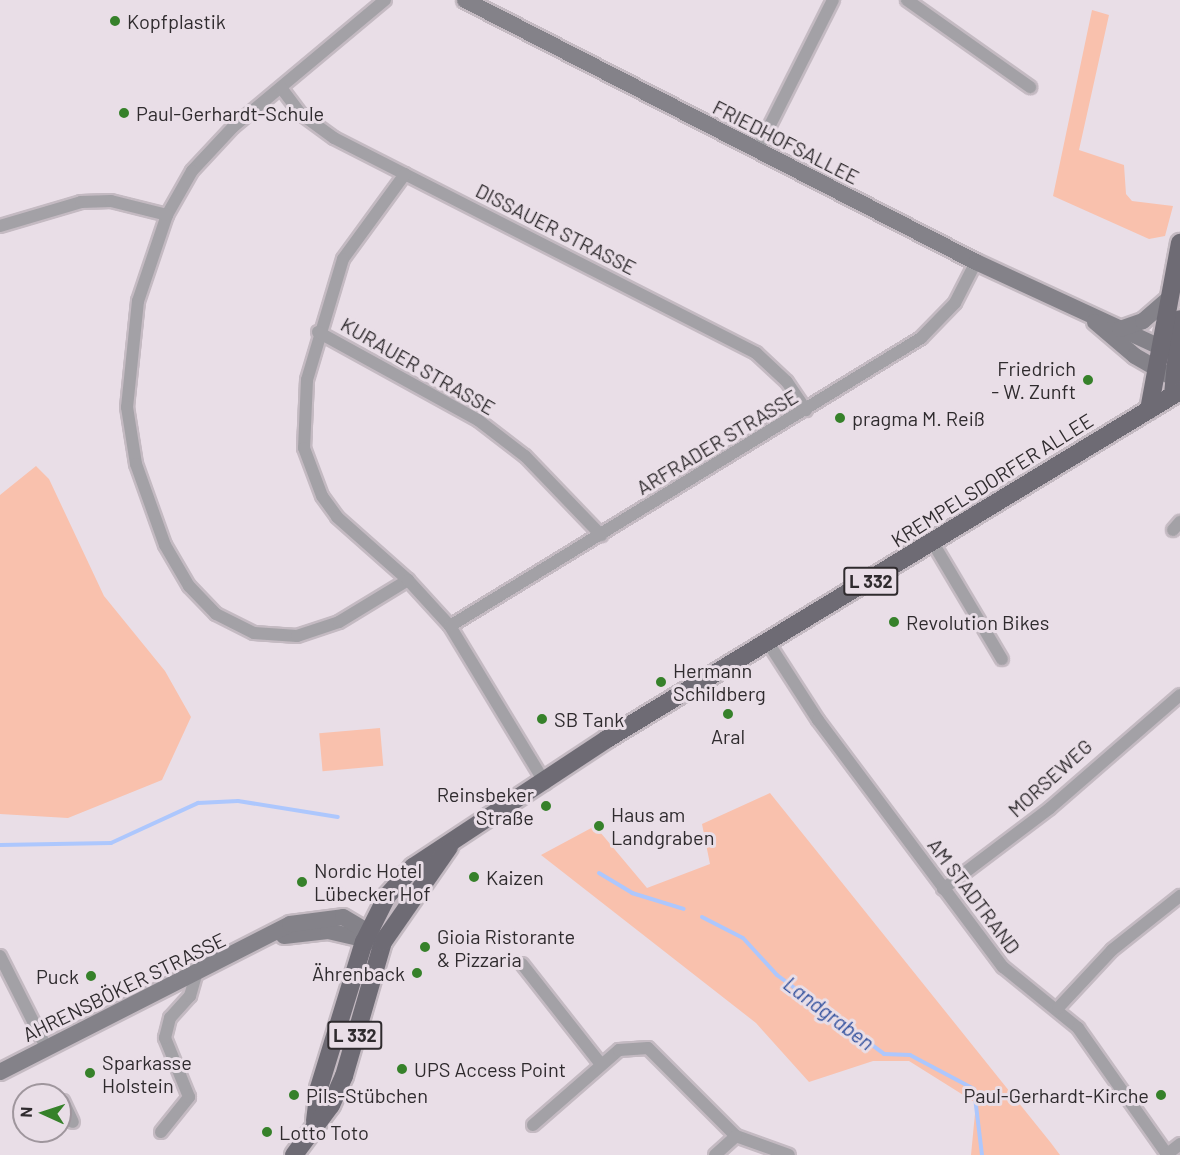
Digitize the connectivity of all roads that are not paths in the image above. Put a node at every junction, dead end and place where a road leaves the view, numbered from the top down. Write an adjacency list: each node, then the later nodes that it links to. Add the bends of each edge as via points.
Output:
1 (385, 0): 6 (street)
2 (465, 0): 7 (street, FRIEDHOFSALLEE)
3 (833, 0): 7 (street)
4 (908, 0): 5 (street)
5 (1030, 87)
6 (282, 89): 8 (street, DISSAUER STRASSE, via 301,114 334,138); 9 (street, via 233,127 192,171)
7 (757, 151): 12 (street, FRIEDHOFSALLEE)
8 (405, 174): 17 (street, via 343,259); 23 (street, DISSAUER STRASSE, via 756,353 787,382)
9 (167, 215): 10 (street, via 111,201 81,202); 26 (street, via 138,301 127,407 144,491 165,545 189,586 216,614 239,628 297,636 339,622)
10 (0, 225)
11 (1180, 243): 13 (main road)
12 (976, 262): 14 (street, FRIEDHOFSALLEE); 23 (street, ARFRADER STRASSE, via 955,303 921,338)
13 (1167, 300): 16 (street, via 1143,321); 18 (main road)
14 (1090, 317): 16 (street, FRIEDHOFSALLEE); 20 (street, FRIEDHOFSALLEE)
15 (1180, 320): 19 (main road)
16 (1120, 329): 18 (street, FRIEDHOFSALLEE)
17 (318, 332): 24 (street, KURAUER STRASSE, via 478,420 533,463); 26 (street, via 303,426 310,471 337,517)
18 (1157, 346): 19 (street, FRIEDHOFSALLEE); 20 (main road)
19 (1178, 355): 20 (street); 21 (main road)
20 (1152, 369): 21 (street, FRIEDHOFSALLEE); 22 (main road)
21 (1177, 385): 22 (main road, KREMPELSDORFER ALLEE / L 332)
22 (1149, 410): 25 (main road, KREMPELSDORFER ALLEE / L 332)
23 (806, 411): 24 (street, ARFRADER STRASSE)
24 (601, 535): 27 (street, ARFRADER STRASSE)
25 (933, 543): 28 (main road, KREMPELSDORFER ALLEE / L 332); 29 (street)
26 (408, 580): 27 (street)
27 (450, 626): 31 (street)
28 (769, 644): 31 (main road, KREMPELSDORFER ALLEE / L 332, via 607,739); 33 (street, AM STADTRAND, via 818,720)
29 (1002, 659)
30 (1180, 695): 33 (street, MORSEWEG, via 1050,808)
31 (545, 783): 32 (main road, KREMPELSDORFER ALLEE / L 332)
32 (449, 847): 35 (main road, L 332, via 413,867 387,896); 36 (main road, L 332)
33 (944, 889): 40 (street, AM STADTRAND, via 1002,967)
34 (1180, 896): 40 (street, via 1112,950)
35 (367, 935): 36 (street, AHRENSBÖKER STRASSE); 39 (street, AHRENSBÖKER STRASSE, via 328,932 267,940); 44 (main road, L 332, via 319,1088)
36 (383, 942): 44 (main road, L 332, via 344,1076 331,1105)
37 (0, 956): 41 (street)
38 (522, 964): 42 (street)
39 (196, 975): 41 (street, AHRENSBÖKER STRASSE); 46 (street, via 190,996 170,1018 165,1038 189,1097)
40 (1058, 1008): 52 (street, AM STADTRAND, via 1078,1028)
41 (47, 1049): 43 (street, AHRENSBÖKER STRASSE)
42 (600, 1063): 45 (street); 47 (street, via 619,1050 648,1048)
43 (0, 1072)
44 (315, 1121): 49 (main road, L 332)
45 (532, 1125)
46 (161, 1132)
47 (736, 1136): 50 (street); 51 (street)
48 (1180, 1144): 52 (street)
49 (294, 1155)
50 (715, 1155)
51 (789, 1155)
52 (1167, 1155)

